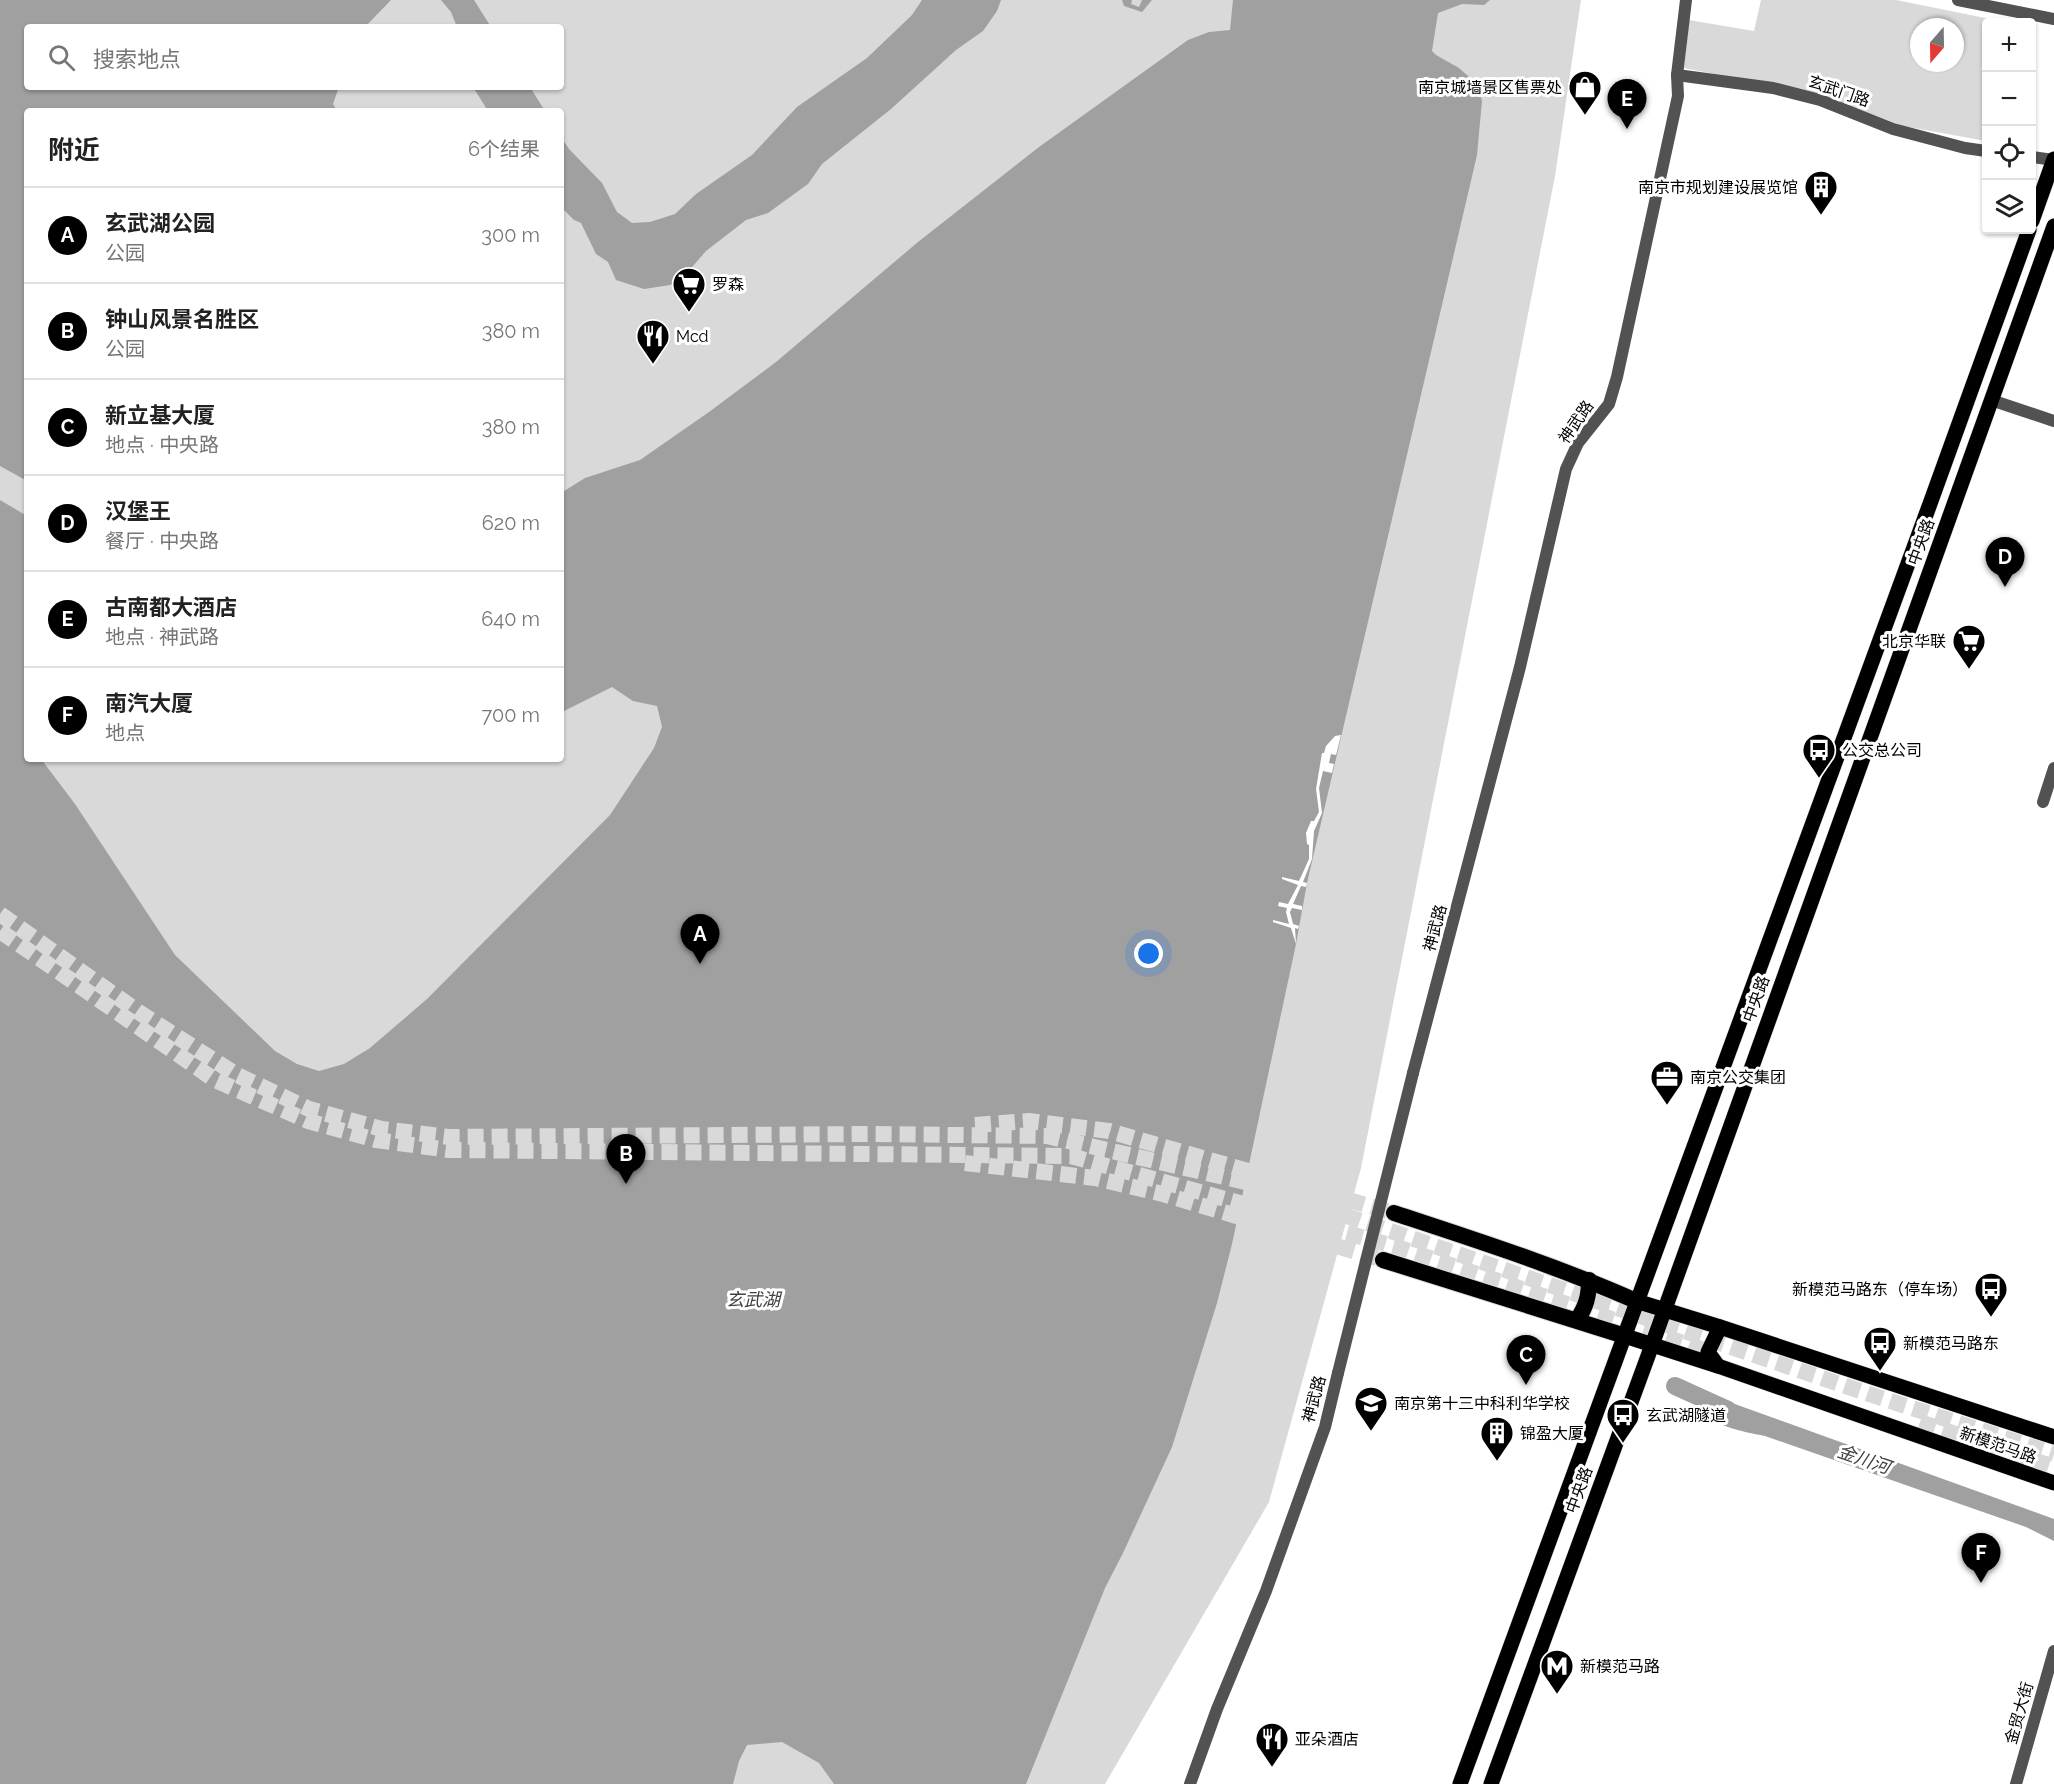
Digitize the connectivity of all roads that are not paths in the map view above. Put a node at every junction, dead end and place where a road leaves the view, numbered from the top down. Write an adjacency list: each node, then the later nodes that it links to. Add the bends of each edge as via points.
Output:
1 (1686, 0): 4 (street, 神武路)
2 (1958, 0): 3 (street)
3 (2054, 19)
4 (1677, 75): 5 (street, 玄武门路, via 1797,94 1893,129); 28 (street, 神武路, bridge, via 1678,96 1617,377 1609,404 1578,443 1566,469 1520,667 1325,1427)
5 (1982, 150)
6 (2036, 157): 7 (street)
7 (2054, 159): 8 (main road)
8 (2036, 208)
9 (2054, 225): 11 (main road, 中央路)
10 (2028, 234): 18 (main road, 中央路)
11 (1991, 400): 12 (street); 19 (main road, 中央路)
12 (2054, 421)
13 (2054, 768): 14 (street)
14 (2043, 802)
15 (1394, 1214): 17 (highway)
16 (1383, 1260): 20 (highway)
17 (1589, 1280): 18 (highway); 20 (highway, via 1589,1296)
18 (1636, 1301): 19 (main road, 新模范马路); 22 (main road, 中央路)
19 (1663, 1310): 21 (main road, 新模范马路); 23 (main road, 中央路)
20 (1577, 1320): 22 (highway)
21 (1720, 1327): 24 (main road, via 1708,1352); 25 (main road, 新模范马路)
22 (1624, 1336): 23 (main road, 新模范马路); 29 (main road, 中央路)
23 (1652, 1345): 24 (main road, 新模范马路); 30 (main road, 中央路)
24 (1718, 1366): 26 (main road, 新模范马路)
25 (2054, 1437)
26 (2054, 1483)
27 (2054, 1651): 31 (street, 金贸大街)
28 (1191, 1784)
29 (1460, 1784)
30 (1491, 1784)
31 (2016, 1784)

